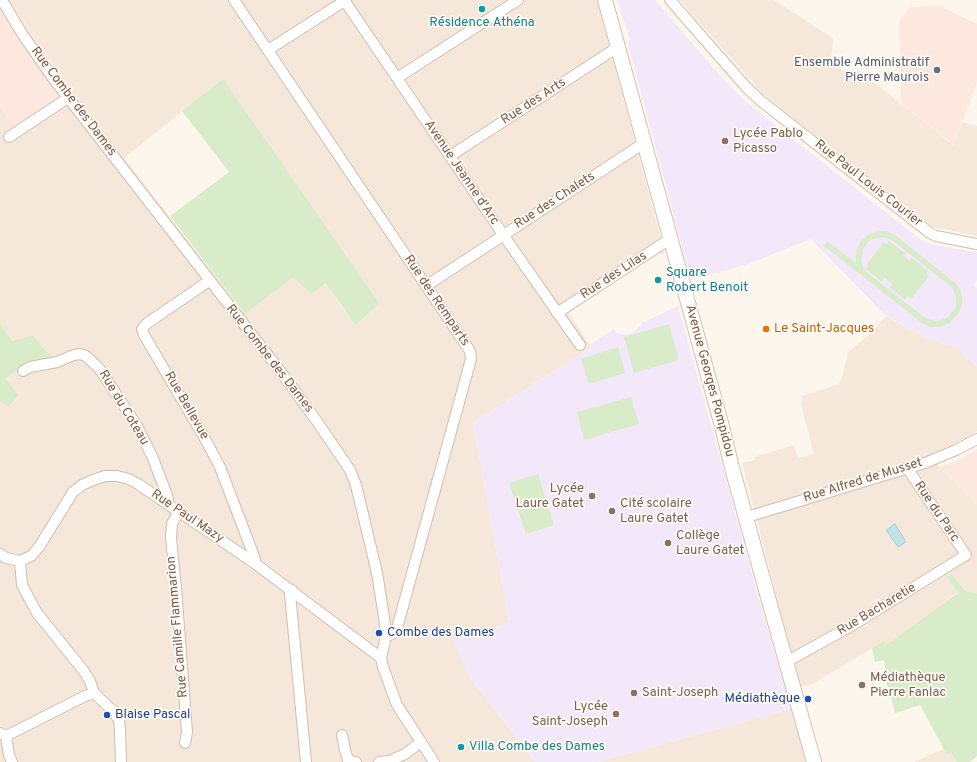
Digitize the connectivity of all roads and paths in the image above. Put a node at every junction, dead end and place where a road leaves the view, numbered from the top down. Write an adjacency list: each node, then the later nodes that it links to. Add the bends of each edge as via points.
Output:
1 (2, 0): 10 (street, Rue Combe des Dames, via 21,32)
2 (234, 0): 8 (street, Rue des Remparts)
3 (345, 0): 8 (street); 9 (street, Avenue Jeanne d'Arc)
4 (518, 0): 9 (street)
5 (605, 0): 7 (main road, Avenue Georges Pompidou)
6 (670, 0): 16 (street, Rue Paul Louis Courier, via 761,101 936,236)
7 (618, 47): 12 (main road, Avenue Georges Pompidou); 13 (street, Rue des Arts)
8 (268, 50): 18 (street, Rue des Remparts)
9 (397, 78): 13 (street, Avenue Jeanne d'Arc)
10 (68, 98): 11 (street); 17 (street, Rue Combe des Dames)
11 (9, 137)
12 (644, 143): 14 (street, Rue des Chalets); 15 (main road, Avenue Georges Pompidou)
13 (450, 156): 14 (street, Avenue Jeanne d'Arc)
14 (504, 236): 18 (street, Rue des Chalets); 19 (street, Avenue Jeanne d'Arc)
15 (670, 239): 19 (street, Rue des Lilas); 26 (main road, Avenue Georges Pompidou)
16 (977, 244)
17 (209, 281): 30 (street, Rue Bellevue, via 142,329 220,467 255,559); 32 (street, Rue Combe des Dames, via 281,372 350,470 356,484 377,574)
18 (426, 286): 32 (street, Rue des Remparts, via 470,351 471,360 397,628)
19 (557, 313): 20 (street, Avenue Jeanne d'Arc)
20 (580, 345)
21 (23, 371): 24 (street, Rue du Coteau, via 30,367 57,362 74,354 86,356 99,368 137,426 152,456 167,495)
22 (977, 439): 23 (street, Rue Alfred de Musset, via 938,458)
23 (907, 468): 26 (street, Rue Alfred de Musset); 28 (street, Rue du Parc)
24 (166, 503): 25 (street, Rue Paul Mazy); 29 (street, Rue Paul Mazy, via 129,479 105,476 93,480 73,492 39,547 32,556)
25 (178, 512): 30 (street, Rue Paul Mazy); 39 (street, Rue Camille Flammarion, via 172,524 171,538 187,732)
26 (747, 517): 34 (main road, Avenue Georges Pompidou)
27 (0, 554): 29 (street)
28 (966, 556): 34 (street, Rue Bacharetie, via 853,625)
29 (20, 561): 35 (street, via 22,585 29,601 83,670)
30 (253, 562): 31 (street, Rue Paul Mazy)
31 (292, 590): 33 (street, Rue Paul Mazy); 42 (street, via 290,594)
32 (386, 636): 33 (street, Rue Combe des Dames)
33 (381, 658): 38 (street, Rue Combe des Dames, via 397,705)
34 (786, 662): 46 (main road, Avenue Georges Pompidou)
35 (94, 693): 36 (street); 41 (street, via 119,720)
36 (3, 734): 40 (street)
37 (342, 735): 43 (street, via 348,760)
38 (421, 742): 44 (street, via 405,754); 45 (street, Rue Combe des Dames)
39 (185, 743)
40 (12, 762)
41 (121, 762)
42 (306, 762)
43 (356, 762)
44 (379, 762)
45 (434, 762)
46 (814, 762)

